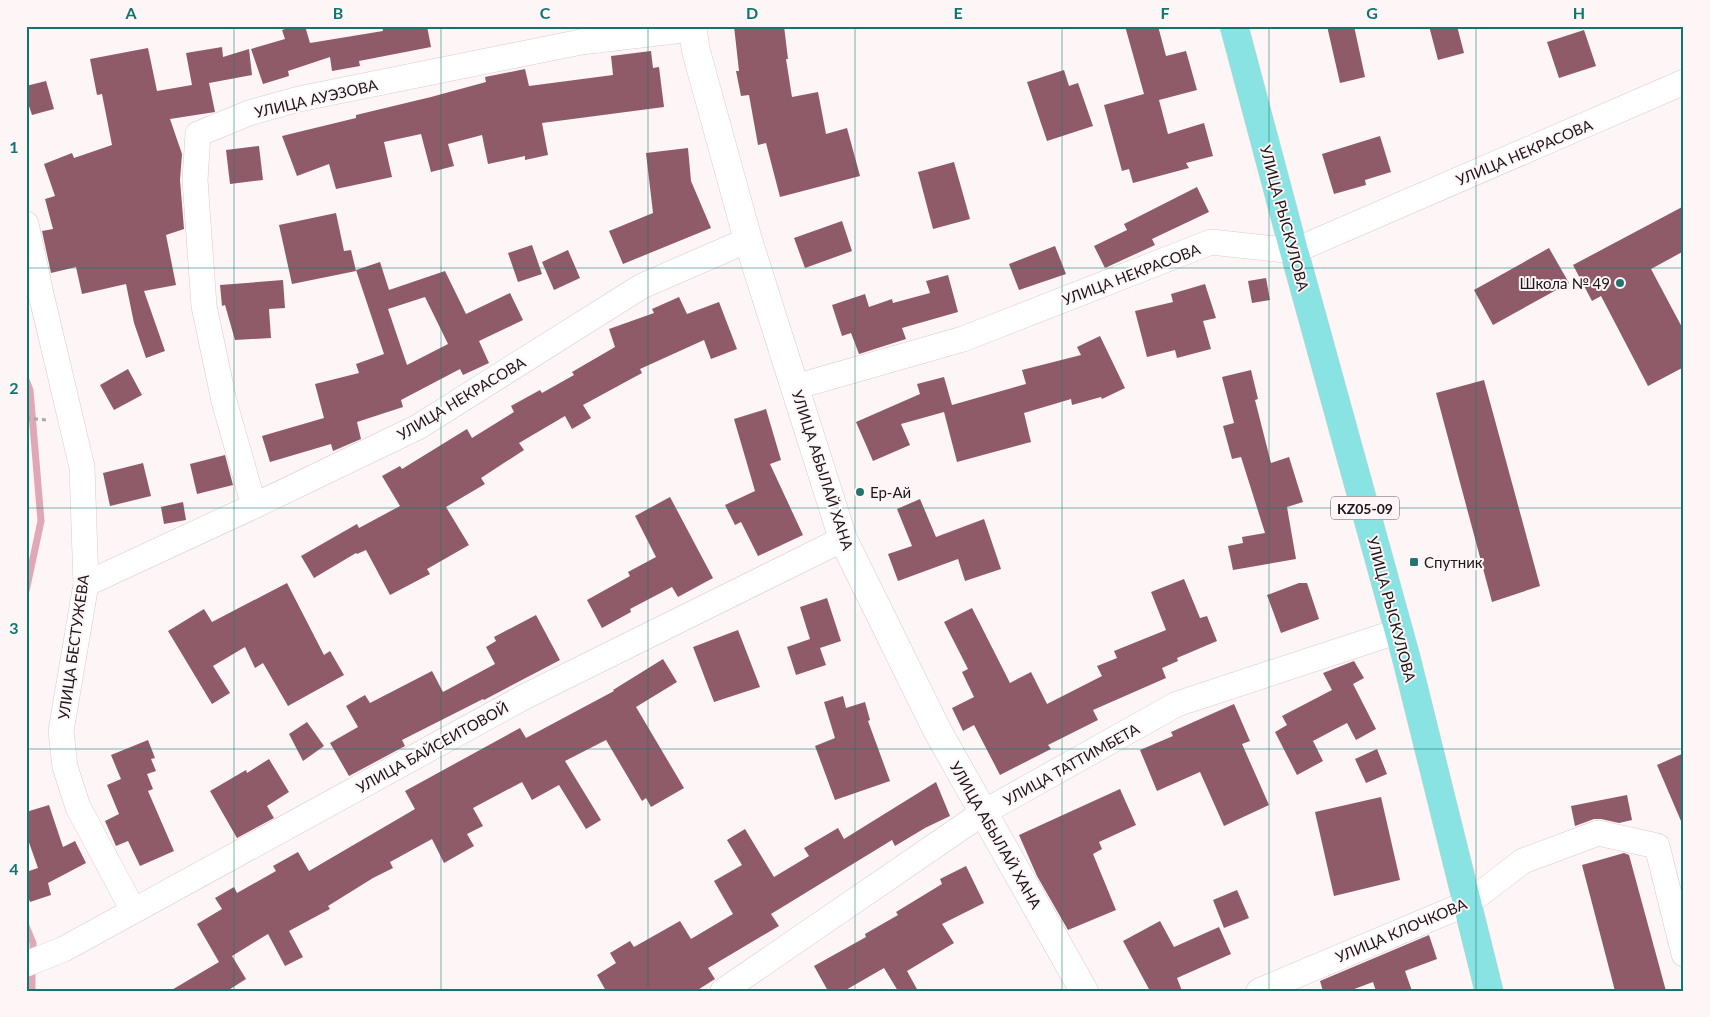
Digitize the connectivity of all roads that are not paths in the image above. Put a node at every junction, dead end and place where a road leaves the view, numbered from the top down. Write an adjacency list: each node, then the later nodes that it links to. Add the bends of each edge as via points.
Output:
1 (1234, 26): 6 (main road, УЛИЦА РЫСКУЛОВА / KZ05-09)
2 (692, 28): 5 (street, УЛИЦА АБЫЛАЙ ХАНА); 8 (street, УЛИЦА АУЭЗОВА, via 581,42 299,99 249,113 198,134 195,180 204,306 224,401)
3 (1684, 82): 6 (street, УЛИЦА НЕКРАСОВА)
4 (26, 224): 10 (street, УЛИЦА БЕСТУЖЕВА, via 82,467)
5 (748, 240): 7 (street, УЛИЦА АБЫЛАЙ ХАНА); 8 (street, УЛИЦА НЕКРАСОВА, via 642,286 418,427)
6 (1294, 251): 7 (street, УЛИЦА НЕКРАСОВА, via 1211,242 962,339); 11 (main road, УЛИЦА РЫСКУЛОВА / KZ05-09)
7 (795, 387): 9 (street, УЛИЦА АБЫЛАЙ ХАНА)
8 (254, 506): 10 (street, УЛИЦА НЕКРАСОВА)
9 (843, 539): 12 (street, УЛИЦА АБЫЛАЙ ХАНА, via 937,730); 14 (street, УЛИЦА БАЙСЕИТОВОЙ, via 524,697)
10 (86, 584): 14 (street, УЛИЦА БЕСТУЖЕВА, via 61,731 65,767 78,807)
11 (1399, 631): 12 (street, УЛИЦА ТАТТИМБЕТА, via 1177,704); 13 (main road, УЛИЦА РЫСКУЛОВА / KZ05-09)
12 (984, 812): 17 (street, УЛИЦА ТАТТИМБЕТА); 18 (street, УЛИЦА АБЫЛАЙ ХАНА)
13 (1468, 903): 15 (street, УЛИЦА КЛОЧКОВА, via 1523,861 1598,833 1657,846); 19 (street, УЛИЦА КЛОЧКОВА); 20 (main road, УЛИЦА РЫСКУЛОВА / KZ05-09)
14 (133, 910): 16 (street, УЛИЦА БАЙСЕИТОВОЙ, via 64,949)
15 (1684, 954)
16 (26, 964)
17 (723, 991)
18 (1084, 991)
19 (1259, 991)
20 (1489, 991)

